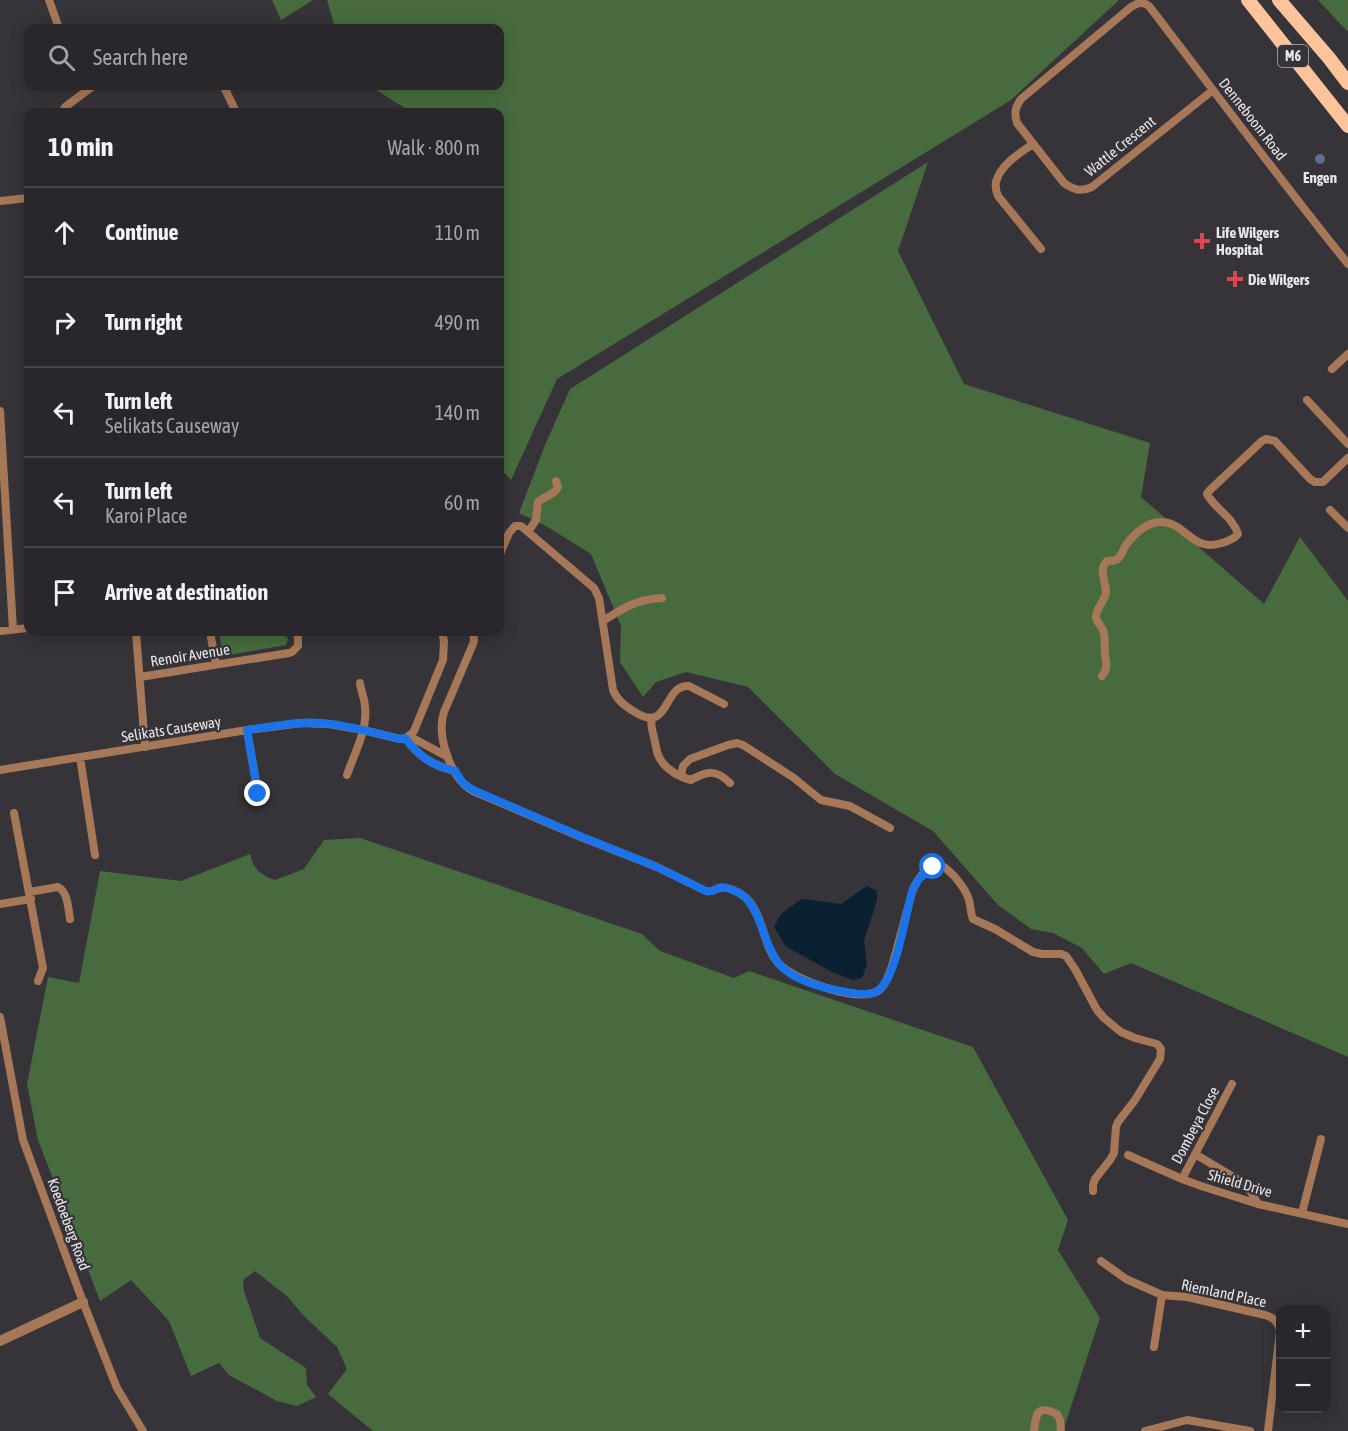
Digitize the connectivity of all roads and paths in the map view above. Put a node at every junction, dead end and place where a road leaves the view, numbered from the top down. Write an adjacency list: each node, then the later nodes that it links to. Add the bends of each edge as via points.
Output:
1 (49, 0): 5 (street)
2 (1248, 0): 12 (main road, M6)
3 (1279, 0): 6 (main road, M6)
4 (1131, 7): 9 (street, Denneboom Road, via 1137,3 1149,6); 13 (street, Wattle Crescent, via 1021,99 1014,114)
5 (58, 24)
6 (1348, 81)
7 (88, 90): 10 (street)
8 (225, 90): 11 (street)
9 (1213, 90): 13 (street, Wattle Crescent, via 1086,190 1072,189 1064,183); 17 (street, Denneboom Road)
10 (64, 108)
11 (234, 108)
12 (1348, 126)
13 (1033, 144): 16 (street, via 1001,171 995,188)
14 (24, 198): 15 (street)
15 (0, 201)
16 (1041, 249)
17 (1348, 264)
18 (1348, 354): 19 (street)
19 (1332, 369)
20 (1306, 399): 22 (street)
21 (0, 411): 32 (street)
22 (1348, 444)
23 (1348, 458): 40 (street, via 1318,483 1275,441 1262,441 1208,492 1233,524 1238,534 1233,539 1207,545 1198,543 1174,524 1159,522 1145,526 1127,544 1120,558 1103,565 1106,593 1096,616 1105,638 1106,669)
24 (556, 481): 27 (street, via 556,490 538,502 536,520)
25 (1330, 510): 26 (street)
26 (1348, 528)
27 (528, 532): 28 (street, via 518,525 513,527); 30 (street, via 594,588)
28 (504, 544)
29 (662, 598): 30 (street, via 634,603)
30 (603, 621): 44 (street, via 616,697 641,716)
31 (24, 628): 32 (street)
32 (14, 629): 33 (street)
33 (0, 632)
34 (136, 636): 41 (street)
35 (211, 636): 39 (street)
36 (298, 636): 39 (street, Renoir Avenue, via 298,646 289,653)
37 (443, 636): 47 (street, via 443,660)
38 (474, 636): 50 (street, via 441,723)
39 (216, 664): 41 (street, Renoir Avenue)
40 (1102, 676)
41 (140, 677): 48 (street)
42 (360, 683): 46 (street, via 365,706)
43 (724, 704): 44 (street, via 685,685 675,691 658,716)
44 (651, 718): 54 (street, via 659,758)
45 (247, 730): 46 (street, Selikats Causeway, via 312,723); 48 (street, Selikats Causeway); 56 (street)
46 (363, 730): 47 (street, Selikats Causeway, via 400,739); 53 (street)
47 (409, 735): 50 (street, Selikats Causeway); 52 (street, via 422,757)
48 (145, 747): 49 (street, Selikats Causeway)
49 (80, 757): 51 (street, Selikats Causeway); 59 (street)
50 (448, 757): 52 (street)
51 (0, 770)
52 (455, 771): 70 (street, via 473,790 706,891 723,888 741,894 756,913 780,966 798,978 832,990 867,994 883,987 915,883 929,869 943,867 965,891 973,920 1033,952 1066,956 1111,1025 1160,1046 1160,1059 1118,1122 1114,1153 1095,1179)
53 (347, 775)
54 (681, 776): 55 (street, via 691,780 713,772); 58 (street, via 690,759 738,743 821,800 846,804)
55 (730, 783)
56 (258, 794)
57 (14, 813): 60 (street)
58 (890, 828)
59 (94, 855)
60 (30, 896): 61 (street); 62 (street, via 61,888); 63 (street, via 43,968)
61 (0, 904)
62 (70, 919)
63 (38, 981)
64 (0, 1017): 76 (street, Koedoeberg Road, via 23,1140)
65 (1232, 1084): 67 (street, Dombeya Close)
66 (1321, 1139): 72 (street)
67 (1195, 1154): 69 (street, Dombeya Close); 71 (street, via 1240,1181)
68 (1128, 1155): 69 (street, Shield Drive)
69 (1182, 1179): 71 (street, Shield Drive)
70 (1093, 1191)
71 (1258, 1204): 72 (street, Shield Drive)
72 (1302, 1213): 73 (street, Shield Drive)
73 (1348, 1224)
74 (1101, 1261): 75 (street, Riemland Place, via 1126,1279)
75 (1162, 1295): 78 (street, Riemland Place); 84 (street, Riemland Place, via 1265,1315 1278,1324)
76 (83, 1302): 77 (street); 79 (street, Koedoeberg Road, via 121,1396)
77 (0, 1341)
78 (1154, 1347)
79 (143, 1431)
80 (1034, 1431): 81 (street, via 1035,1415 1044,1410 1057,1414)
81 (1061, 1431)
82 (1144, 1431): 83 (street, via 1187,1420)
83 (1250, 1431)
84 (1268, 1431)

